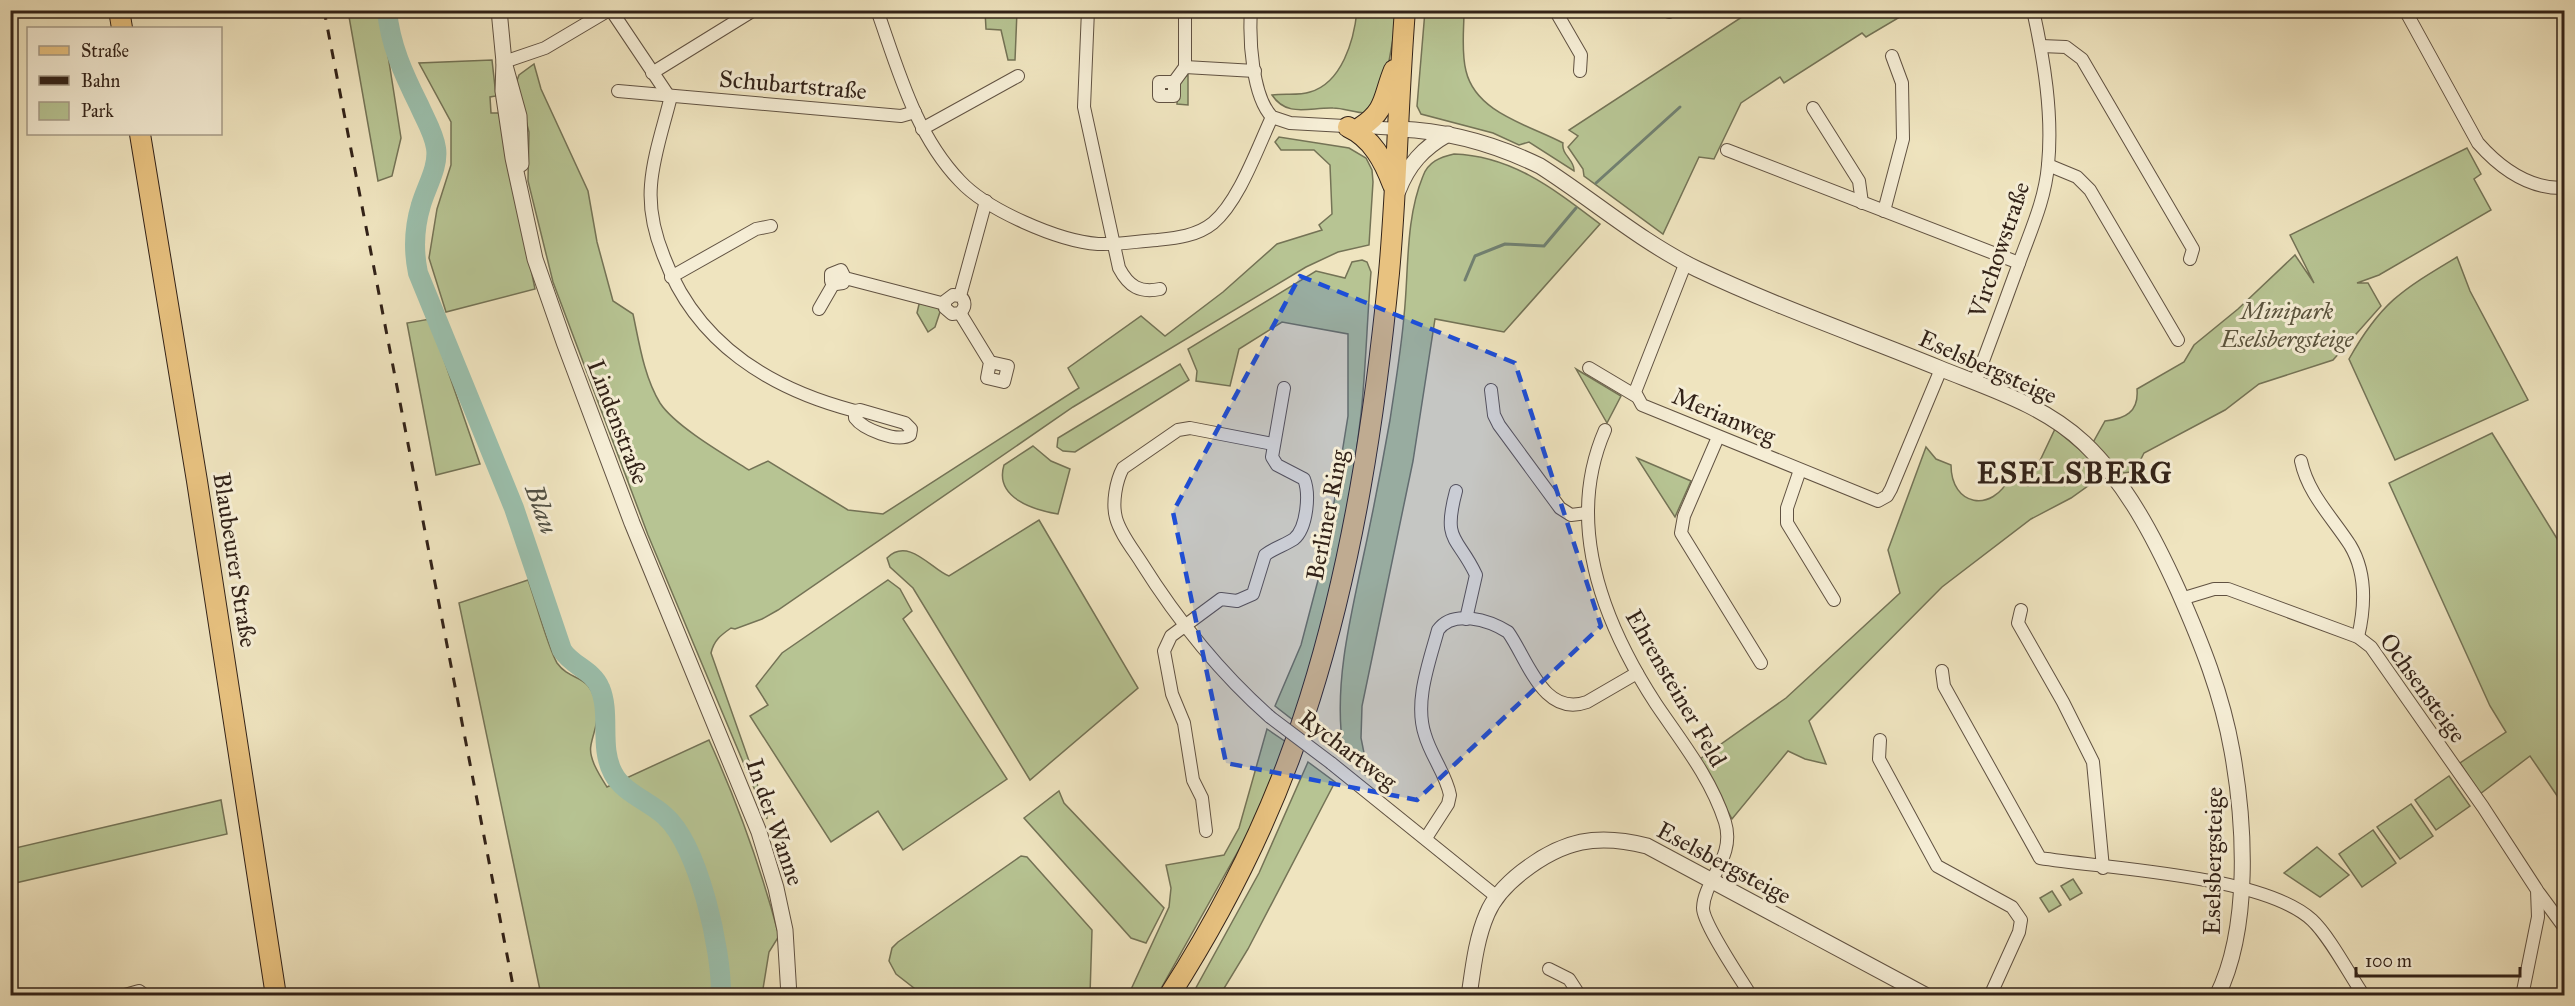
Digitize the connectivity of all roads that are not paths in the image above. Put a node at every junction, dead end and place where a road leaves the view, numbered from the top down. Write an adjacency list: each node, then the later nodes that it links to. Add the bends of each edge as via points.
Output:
1 (119, 10): 13 (main road)
2 (499, 10): 17 (street, Lindenstraße)
3 (610, 10): 17 (street, via 545,48); 21 (street)
4 (754, 10): 21 (street)
5 (877, 10): 27 (street)
6 (1088, 10): 42 (street, via 1084,107)
7 (1251, 10): 19 (street)
8 (1406, 10): 15 (main road, Berliner Ring)
9 (1555, 10): 20 (street, via 1581,55)
10 (2033, 10): 14 (street, Virchowstraße)
11 (2405, 10): 36 (street, via 2478,143 2505,170 2538,185)
12 (1185, 12): 18 (street)
13 (122, 27)
14 (2041, 46): 35 (street, Virchowstraße, via 2049,121); 43 (street, via 2066,47 2082,58 2193,249)
15 (1402, 48): 29 (main road, via 1382,107 1376,116); 31 (main road, Berliner Ring)
16 (1892, 56): 40 (street, via 1902,83 1903,139)
17 (504, 62): 75 (street, Lindenstraße, via 503,92 536,259 632,523)
18 (1185, 67): 19 (street); 23 (street)
19 (1254, 71): 28 (street)
20 (1580, 71)
21 (652, 74): 25 (street)
22 (1018, 76): 30 (street)
23 (1174, 82)
24 (618, 91): 25 (street, Schubartstraße)
25 (669, 95): 27 (street, Schubartstraße, via 901,116); 46 (street, via 651,185 655,227)
26 (1813, 108): 39 (street, via 1859,181)
27 (915, 112): 30 (street)
28 (1272, 117): 29 (street, via 1284,123); 42 (street, via 1229,205 1207,228 1183,236)
29 (1354, 127): 31 (street); 37 (main road, via 1386,165)
30 (922, 129): 38 (street, via 961,182)
31 (1399, 129): 32 (street, Eselsbergsteige); 37 (main road, Berliner Ring)
32 (1448, 134): 37 (street, via 1417,156); 44 (street, Eselsbergsteige, via 1497,147 1540,166)
33 (140, 135): 90 (main road, Blaubeurer Straße)
34 (1727, 150): 39 (street)
35 (2048, 165): 45 (street, Virchowstraße, via 2041,207); 52 (street, Virchowstraße, via 2077,177 2090,190)
36 (2565, 188)
37 (1394, 195): 92 (main road, Berliner Ring, via 1389,273 1366,453 1324,650 1292,751 1243,865)
38 (986, 201): 42 (street, via 1073,239); 48 (street)
39 (1862, 203): 40 (street)
40 (1884, 211): 45 (street)
41 (771, 226): 46 (street, via 756,229)
42 (1113, 244): 47 (street, via 1119,268 1129,283 1142,291)
43 (2190, 259)
44 (1686, 262): 55 (street, Eselsbergsteige); 59 (street, Merianweg, via 1636,387)
45 (2019, 263): 56 (street, Virchowstraße)
46 (671, 277): 60 (street, via 701,323 756,372 804,396)
47 (1160, 289)
48 (960, 296): 49 (street, via 950,296); 51 (street, via 965,304)
49 (945, 304): 50 (street, via 840,281); 51 (street, via 952,314)
50 (819, 309)
51 (960, 313): 53 (street)
52 (2178, 340)
53 (990, 362)
54 (1589, 368): 59 (street, Merianweg)
55 (1941, 369): 56 (street, Eselsbergsteige); 65 (street, Merianweg, via 1887,496 1878,501 1868,499)
56 (1975, 382): 68 (street, Eselsbergsteige, via 2042,413 2089,449 2128,497 2157,544)
57 (1284, 388): 63 (street)
58 (1491, 390): 67 (street, via 1499,425 1560,508 1571,515)
59 (1636, 396): 62 (street, Merianweg, via 1642,405)
60 (855, 411)
61 (1605, 430): 67 (street, Ehrensteiner Feld, via 1592,465)
62 (1718, 437): 65 (street, Merianweg); 74 (street, via 1684,516 1682,533)
63 (1273, 444): 72 (street, via 1272,458 1277,465 1299,475 1307,488 1299,534 1264,555 1253,594 1237,601 1221,599); 72 (street, Rychartweg, via 1183,429 1131,460 1119,476 1114,508 1120,529)
64 (2301, 461): 73 (street, via 2305,480 2356,556 2364,598)
65 (1800, 470): 69 (street, via 1787,508 1787,523)
66 (1456, 491): 71 (street, via 1450,520 1452,537 1476,575)
67 (1587, 513): 77 (street, Ehrensteiner Feld, via 1590,552 1601,595)
68 (2181, 599): 73 (street, Ochsensteige, via 2228,589); 83 (street, Eselsbergsteige, via 2212,671 2230,738 2241,829)
69 (1834, 600)
70 (2021, 610): 81 (street, via 2018,623 2093,762)
71 (1466, 619): 77 (street, via 1508,632 1543,690 1553,698 1582,704); 80 (street, via 1450,618 1438,630 1420,705 1424,735 1450,795)
72 (1183, 627): 79 (street, via 1171,636 1164,651 1172,694 1184,723 1193,780 1202,798); 80 (street, Rychartweg, bridge, via 1270,717)
73 (2358, 637): 84 (street, Ochsensteige, via 2371,647)
74 (1761, 663)
75 (692, 670): 91 (street, In der Wanne, via 769,860 785,930)
76 (1942, 670): 81 (street, via 1944,686 2040,858)
77 (1637, 673): 82 (street, Ehrensteiner Feld, via 1704,776 1726,824 1725,849)
78 (1881, 740): 97 (street, via 1879,759 1937,866 2012,907 2021,920)
79 (1206, 831)
80 (1426, 838): 85 (street, Rychartweg)
81 (2103, 868): 83 (street)
82 (1713, 881): 85 (street, Eselsbergsteige, via 1647,846 1603,839 1570,844 1540,858); 95 (street, Ehrensteiner Feld, via 1706,898 1705,917); 96 (street, Eselsbergsteige)
83 (2240, 888): 98 (street, Eselsbergsteige, via 2233,953); 99 (street, via 2280,899 2314,922)
84 (2537, 890): 86 (street, Ochsensteige); 100 (street, via 2538,917)
85 (1497, 897): 93 (street, Eselsbergsteige, via 1481,934)
86 (2565, 927)
87 (1550, 969): 94 (street, via 1569,978)
88 (146, 995): 89 (street, via 139,991)
89 (121, 996)
90 (276, 996)
91 (789, 996)
92 (1169, 996)
93 (1469, 996)
94 (1580, 996)
95 (1751, 996)
96 (1927, 996)
97 (1990, 996)
98 (2217, 996)
99 (2364, 996)
100 (2522, 996)

